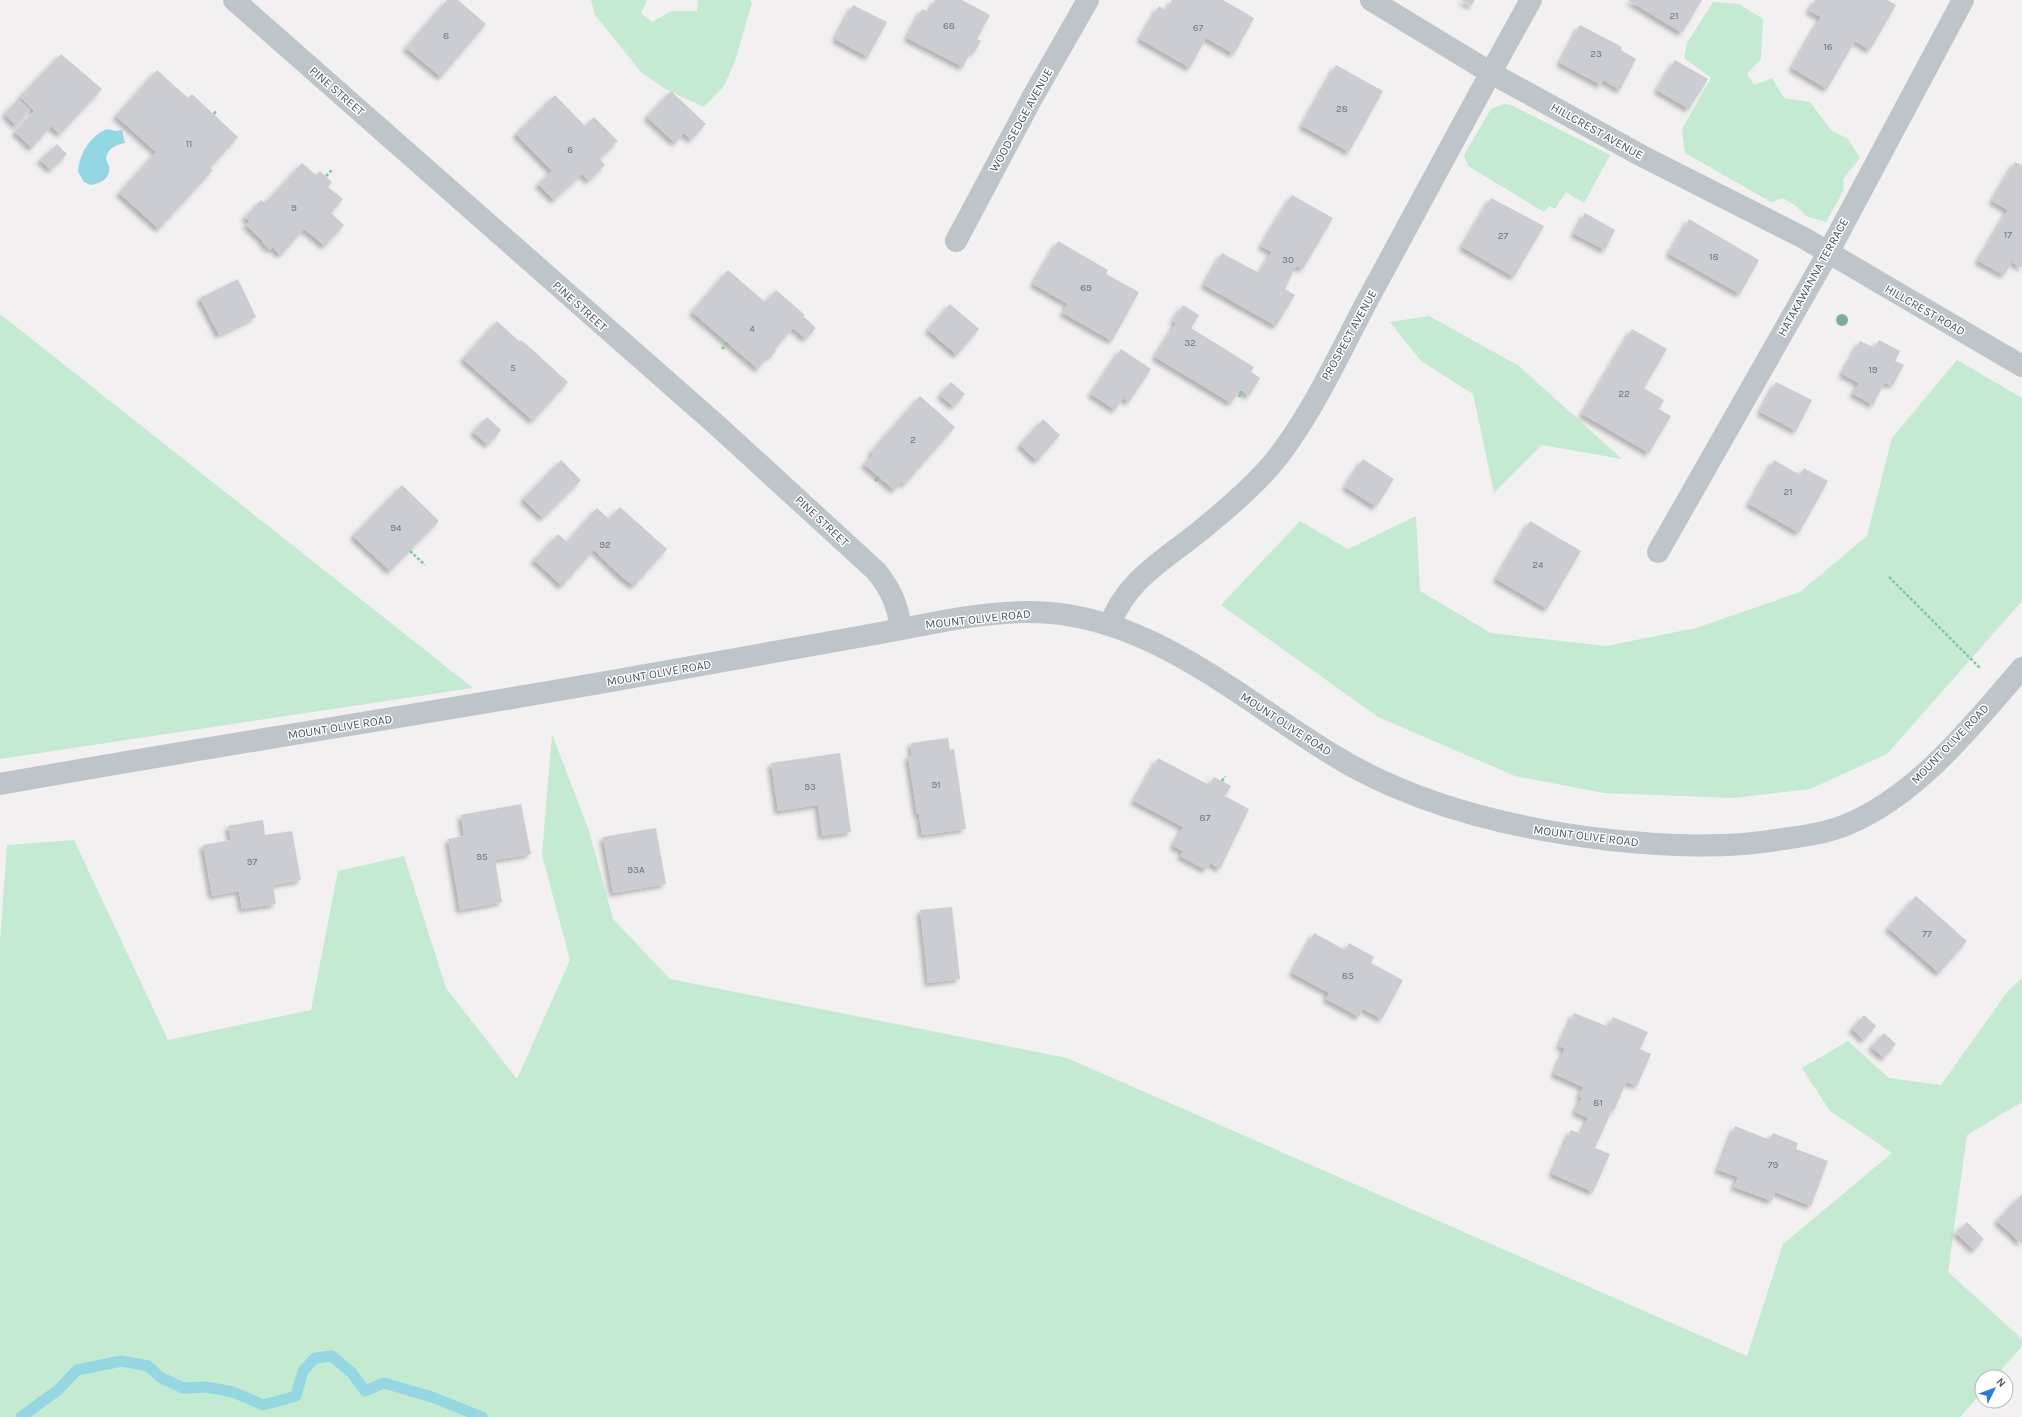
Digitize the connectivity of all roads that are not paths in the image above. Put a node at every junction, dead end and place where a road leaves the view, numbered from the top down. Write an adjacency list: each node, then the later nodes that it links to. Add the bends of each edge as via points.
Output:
1 (234, 0): 12 (street, PINE STREET, via 714,423 870,566 892,595)
2 (1088, 0): 7 (street, WOODSEDGE AVENUE, via 1032,98)
3 (1371, 0): 6 (street, HILLCREST AVENUE)
4 (1531, 0): 6 (street, PROSPECT AVENUE)
5 (1963, 0): 8 (street, HATAKAWANNA TERRACE)
6 (1491, 73): 8 (street, HILLCREST AVENUE, via 1642,156 1802,237); 11 (street, PROSPECT AVENUE, via 1407,231 1293,434 1267,469 1238,500 1136,582 1118,604)
7 (956, 241)
8 (1828, 253): 9 (street, HILLCREST ROAD); 10 (street, HATAKAWANNA TERRACE)
9 (2022, 366)
10 (1658, 552)
11 (1110, 625): 12 (street, MOUNT OLIVE ROAD, via 1068,615 1020,612); 13 (street, MOUNT OLIVE ROAD, via 1172,652 1337,758 1381,780 1483,818 1540,831 1636,843 1704,846 1765,842 1822,833 1846,825 1897,796 1924,774)
12 (901, 629): 14 (street, MOUNT OLIVE ROAD, via 568,689)
13 (2022, 668)
14 (0, 784)

